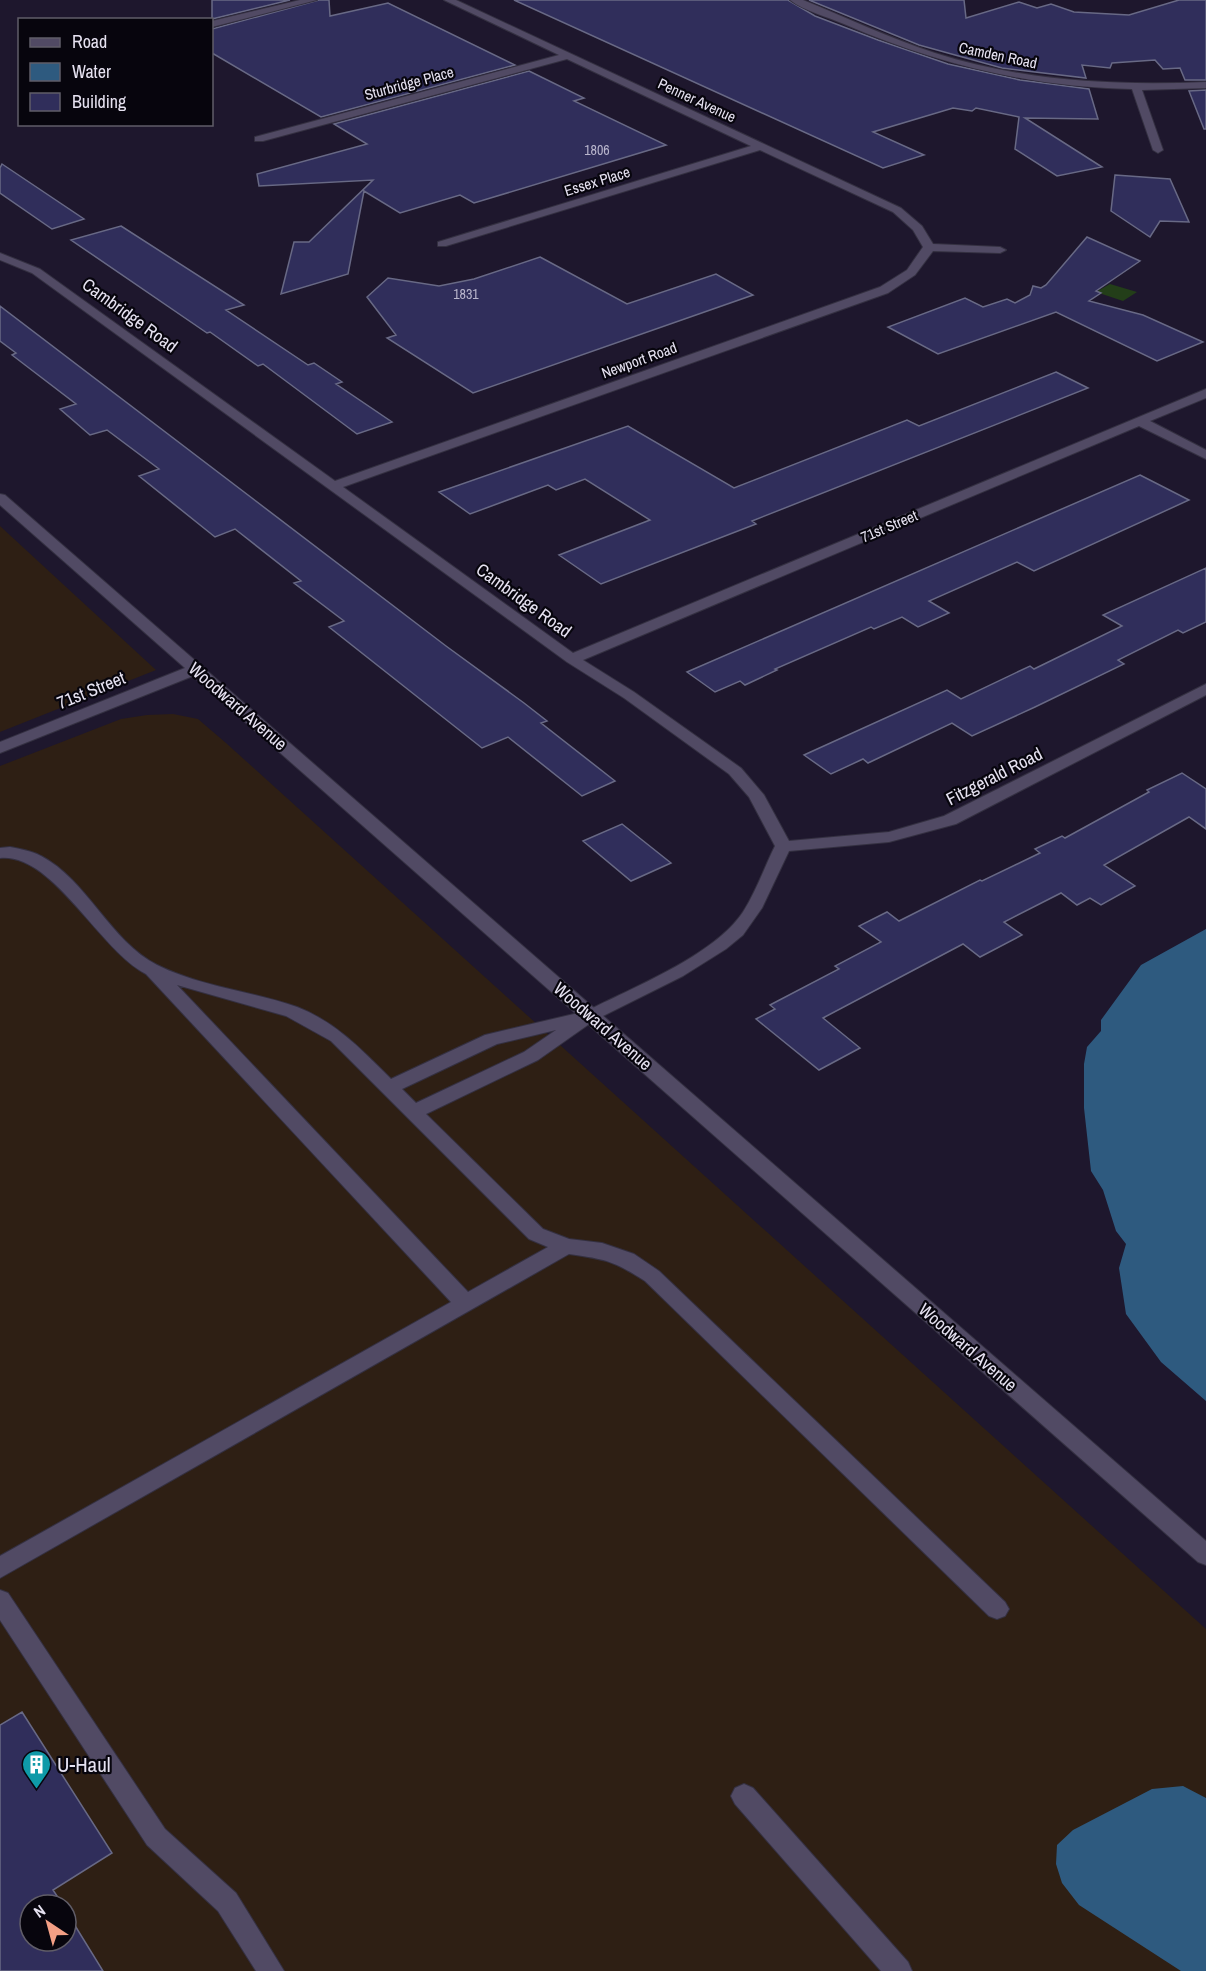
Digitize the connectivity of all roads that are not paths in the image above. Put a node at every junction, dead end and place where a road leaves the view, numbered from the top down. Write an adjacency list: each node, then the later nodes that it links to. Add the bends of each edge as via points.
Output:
1 (312, 0): 4 (street)
2 (449, 0): 5 (street, Penner Avenue)
3 (795, 0): 7 (street, Camden Road, via 953,62 1039,79)
4 (213, 24)
5 (568, 56): 8 (street, Sturbridge Place); 9 (street, Penner Avenue)
6 (1206, 85): 7 (street, Camden Road)
7 (1136, 88): 10 (street)
8 (258, 139)
9 (761, 146): 11 (street, Penner Avenue, via 897,210 912,221); 12 (street, Essex Place)
10 (1158, 150)
11 (926, 242): 13 (street); 18 (street, Newport Road, via 916,269 884,290)
12 (441, 244)
13 (1000, 250)
14 (0, 256): 18 (street, Cambridge Road, via 36,271)
15 (1206, 393): 16 (street, 71st Street)
16 (1139, 421): 17 (street); 20 (street, 71st Street)
17 (1206, 455)
18 (333, 486): 20 (street, Cambridge Road)
19 (0, 498): 21 (street, Woodward Avenue)
20 (572, 658): 24 (street, Cambridge Road, via 735,771 756,795)
21 (196, 669): 23 (street, 71st Street); 27 (street, Woodward Avenue)
22 (1206, 689): 24 (street, Fitzgerald Road, via 941,824 909,834)
23 (0, 748)
24 (783, 846): 27 (street, via 748,918 728,939 701,958)
25 (0, 853): 26 (street, via 34,859 55,874 122,948)
26 (150, 969): 28 (street, via 199,987 292,1012 338,1037); 31 (street)
27 (591, 1016): 28 (street, via 492,1039); 29 (street, via 531,1056); 32 (street, Woodward Avenue)
28 (388, 1088): 29 (street)
29 (413, 1112): 30 (street, via 536,1234)
30 (566, 1246): 31 (street); 35 (street, via 627,1259 652,1276)
31 (465, 1303): 33 (street)
32 (1206, 1555)
33 (0, 1568)
34 (0, 1600): 37 (street, via 156,1837 227,1902)
35 (997, 1609)
36 (744, 1796): 38 (street)
37 (271, 1971)
38 (899, 1971)

